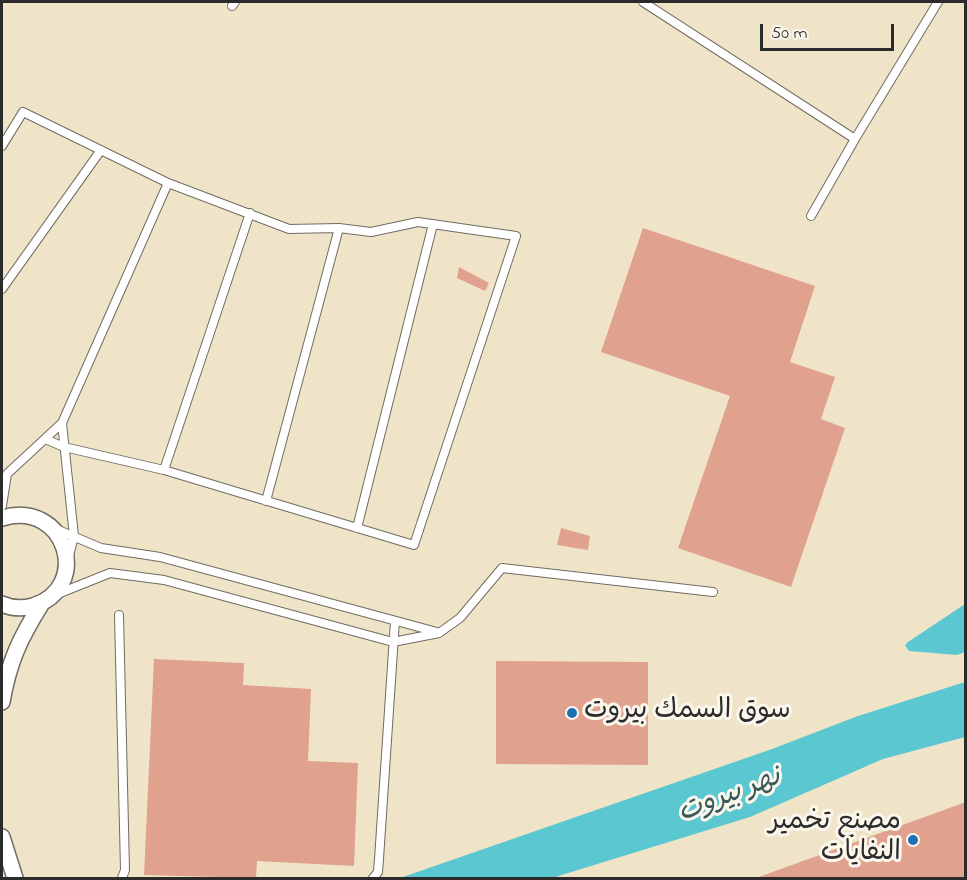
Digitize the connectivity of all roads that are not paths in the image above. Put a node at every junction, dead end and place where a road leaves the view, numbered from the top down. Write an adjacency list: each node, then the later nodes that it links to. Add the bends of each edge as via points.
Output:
1 (643, 2): 3 (lane)
2 (938, 2): 3 (lane)
3 (855, 140): 8 (lane)
4 (2, 146): 5 (lane, via 23,112)
5 (101, 150): 6 (lane); 11 (lane)
6 (168, 183): 7 (lane); 12 (lane)
7 (250, 213): 10 (lane, via 289,229); 15 (lane)
8 (811, 216)
9 (433, 224): 10 (lane, via 417,222 371,232); 20 (lane); 20 (lane, via 516,236 414,545)
10 (339, 228): 16 (lane)
11 (2, 289)
12 (62, 423): 13 (lane); 14 (lane)
13 (45, 439): 14 (lane); 17 (lane, via 7,474)
14 (64, 447): 15 (lane); 21 (lane)
15 (164, 470): 16 (lane)
16 (266, 501): 20 (lane)
17 (2, 507)
18 (2, 518): 19 (street, via 27,514)
19 (53, 527): 21 (lane); 22 (street, via 65,548)
20 (357, 528)
21 (74, 536): 22 (lane); 27 (lane, via 101,548 160,557)
22 (66, 571): 24 (street, via 61,585)
23 (713, 592): 28 (lane, via 502,568 460,618)
24 (47, 600): 25 (street, via 26,608); 29 (lane, via 110,573 164,580); 30 (street, via 21,636 7,672)
25 (2, 604)
26 (119, 615): 33 (lane, via 125,870)
27 (395, 621): 28 (lane); 29 (lane)
28 (439, 633): 29 (lane)
29 (393, 642): 34 (lane, via 378,872)
30 (2, 702)
31 (2, 837): 32 (street)
32 (15, 879)
33 (122, 879)
34 (373, 879)

